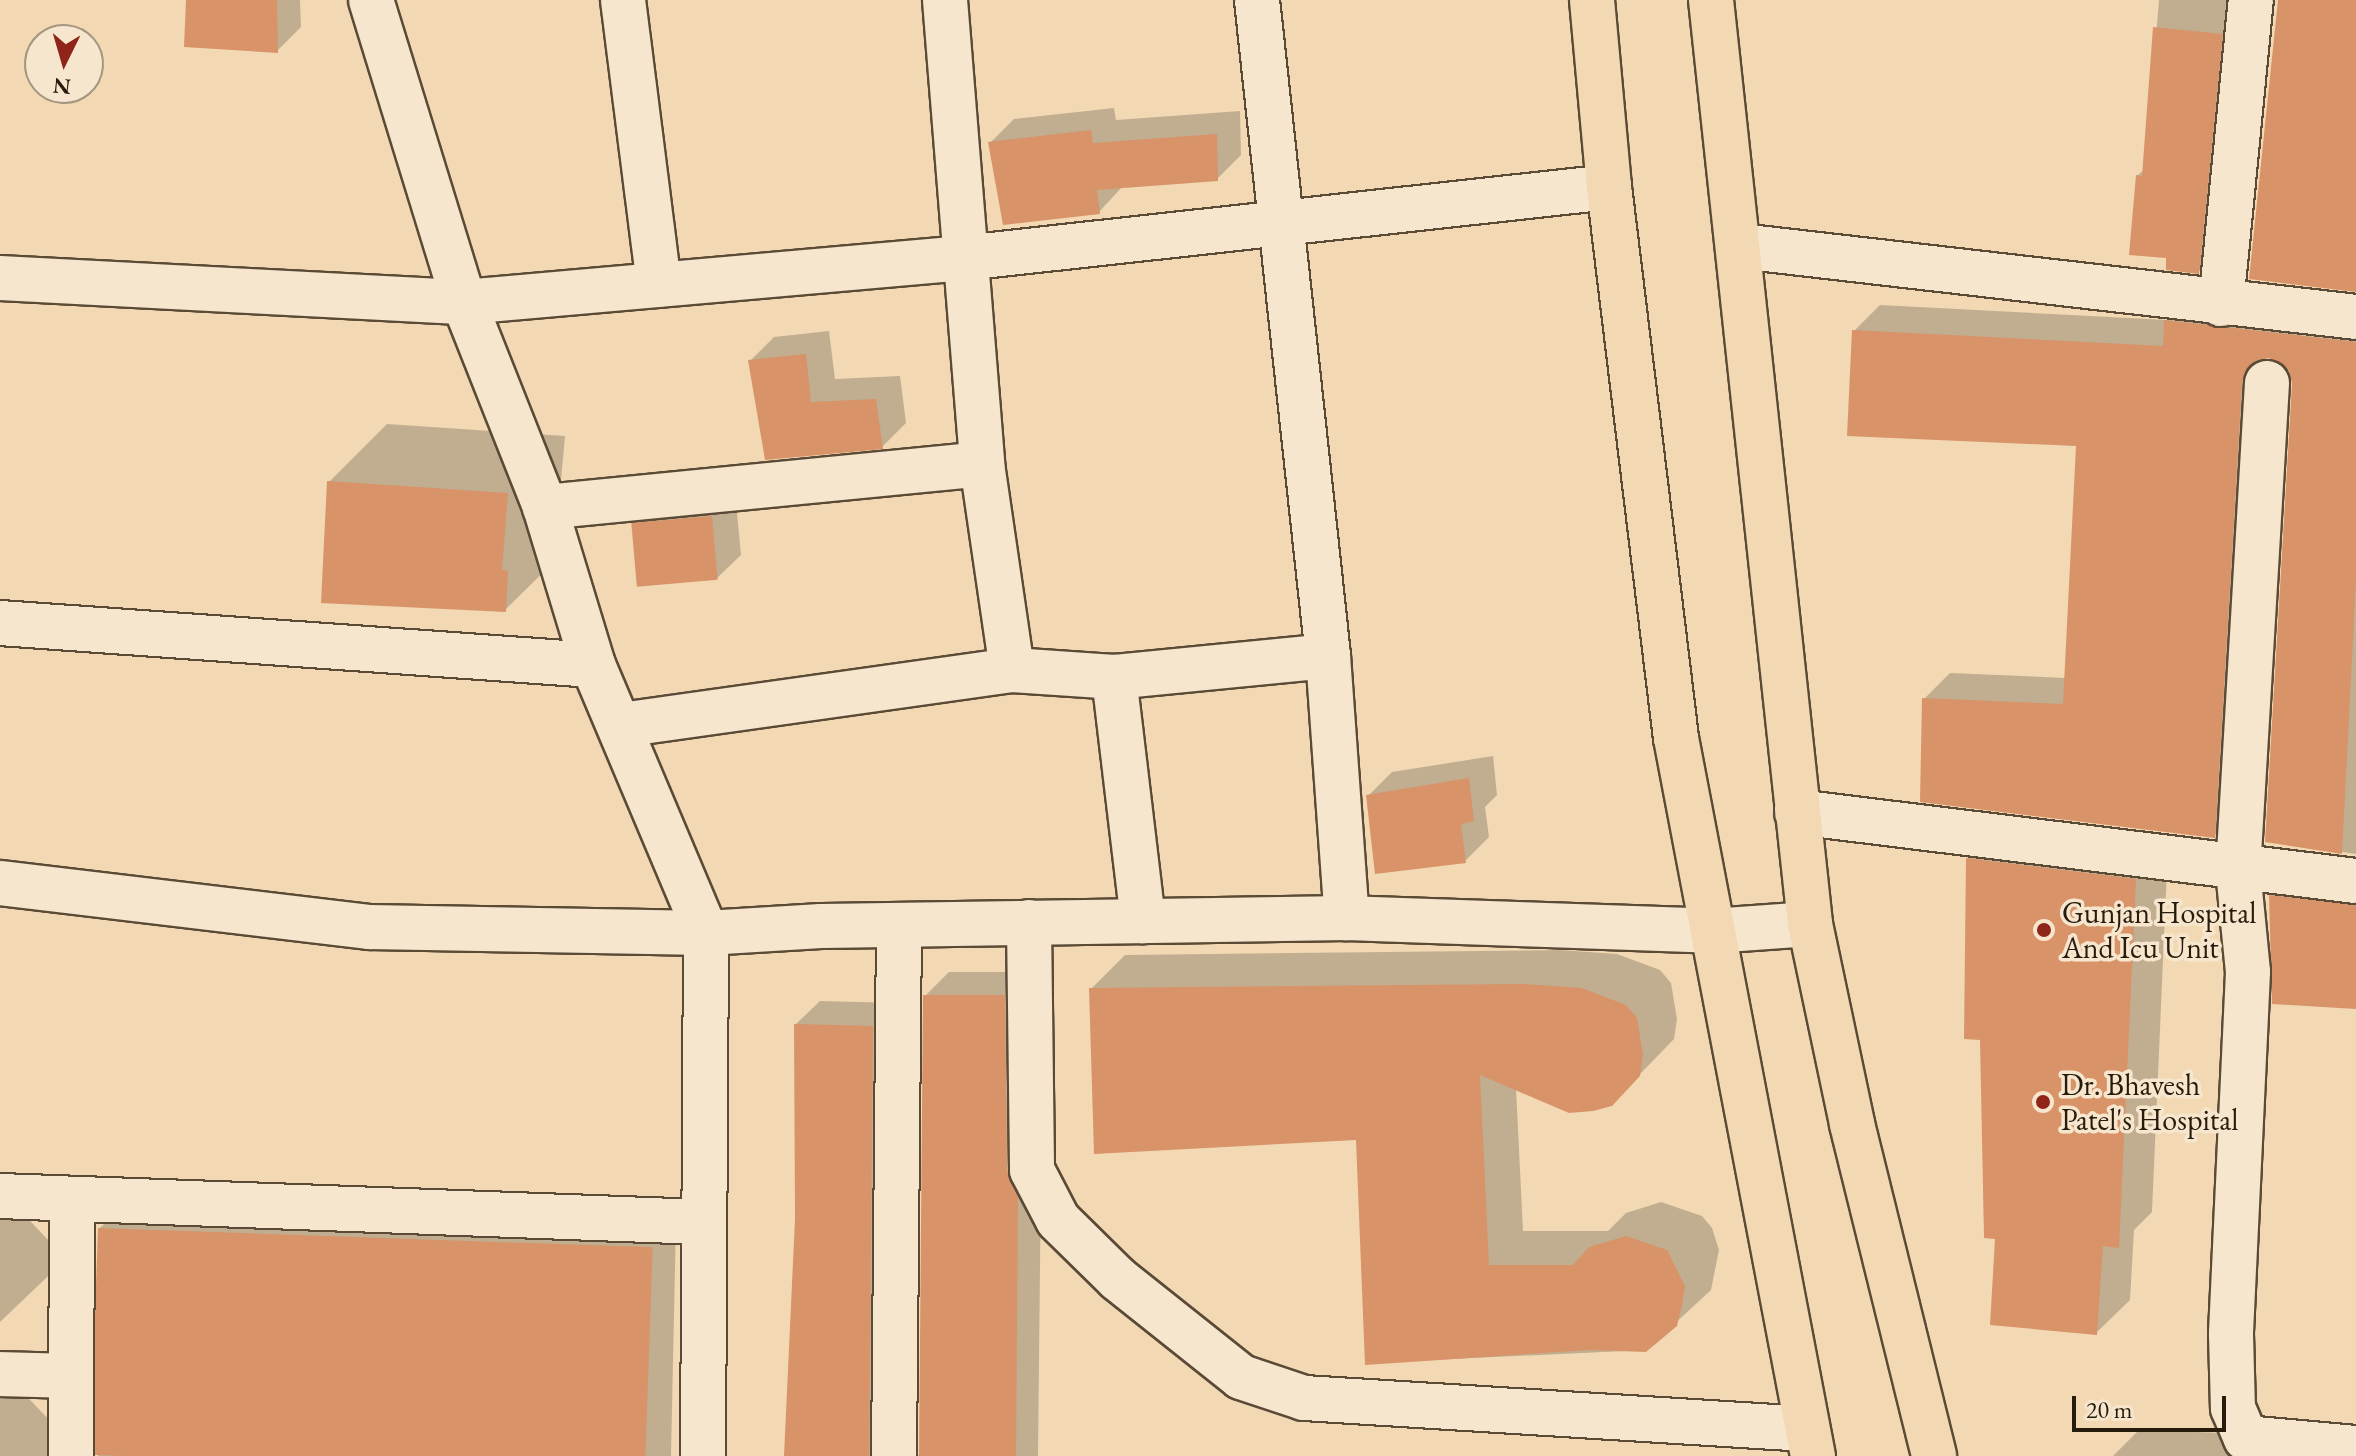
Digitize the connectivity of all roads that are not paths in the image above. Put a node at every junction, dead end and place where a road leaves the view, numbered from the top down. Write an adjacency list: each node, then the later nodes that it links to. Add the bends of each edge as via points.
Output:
1 (371, 0): 14 (street)
2 (623, 0): 13 (street)
3 (945, 0): 11 (street)
4 (1257, 0): 9 (street)
5 (1592, 0): 8 (highway)
6 (1711, 0): 10 (highway)
7 (2251, 0): 15 (street)
8 (1609, 187): 9 (street); 35 (highway, via 1676,738)
9 (1280, 224): 11 (street); 21 (street)
10 (1740, 246): 15 (street); 26 (highway)
11 (964, 258): 13 (street); 18 (street)
12 (0, 278): 14 (street)
13 (659, 285): 14 (street)
14 (464, 302): 19 (street)
15 (2221, 304): 16 (street)
16 (2356, 317)
17 (2267, 383): 27 (street)
18 (982, 464): 19 (street); 23 (street)
19 (545, 507): 22 (street)
20 (0, 623): 22 (street)
21 (1328, 656): 24 (street); 30 (street)
22 (593, 665): 25 (street)
23 (1012, 670): 24 (street); 25 (street)
24 (1114, 677): 31 (street)
25 (621, 725): 36 (street)
26 (1797, 812): 27 (street); 33 (highway)
27 (2238, 870): 28 (street); 43 (street, via 2248,972 2231,1334 2233,1408 2246,1438)
28 (2356, 881)
29 (0, 883): 36 (street, via 369,927)
30 (1347, 918): 31 (street); 35 (street)
31 (1143, 921): 32 (street)
32 (1029, 922): 34 (street); 42 (street, via 1032,1170 1058,1220 1118,1279 1241,1377 1304,1398)
33 (1810, 924): 35 (street); 47 (highway, via 1852,1124)
34 (899, 925): 36 (street); 46 (street)
35 (1712, 931): 42 (highway)
36 (706, 933): 39 (street)
37 (0, 1196): 38 (street)
38 (72, 1200): 39 (street); 41 (street)
39 (702, 1222): 45 (street)
40 (0, 1374): 41 (street)
41 (70, 1376): 44 (street)
42 (1810, 1442)
43 (2356, 1448)
44 (71, 1456)
45 (703, 1456)
46 (894, 1456)
47 (1934, 1456)

